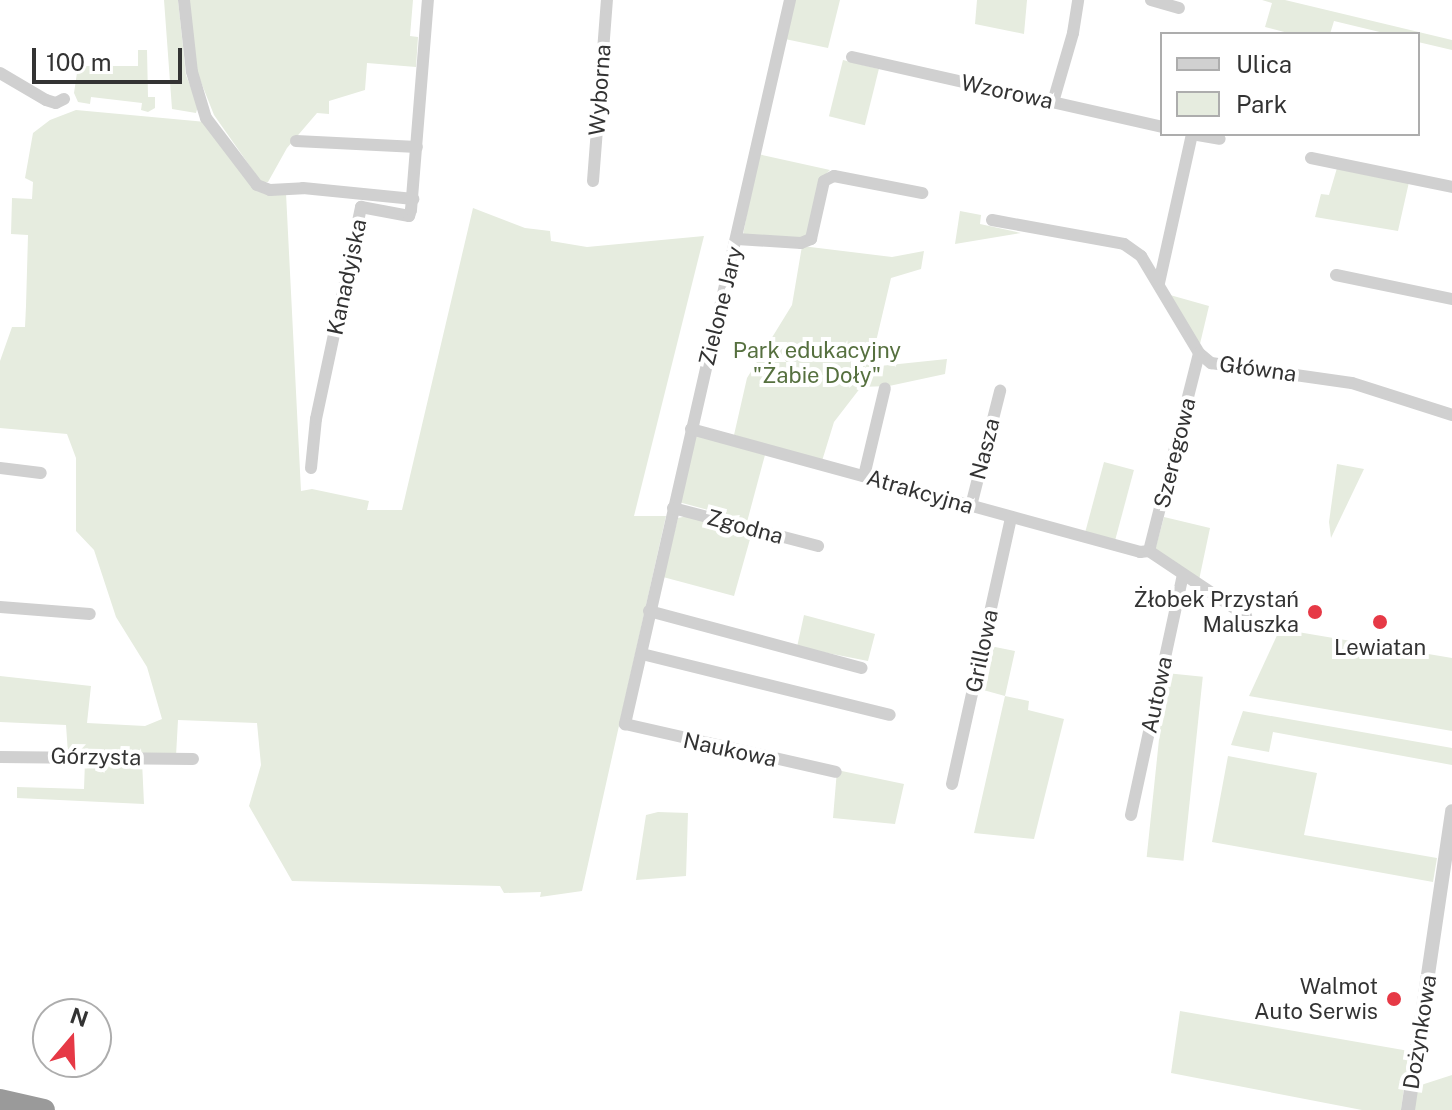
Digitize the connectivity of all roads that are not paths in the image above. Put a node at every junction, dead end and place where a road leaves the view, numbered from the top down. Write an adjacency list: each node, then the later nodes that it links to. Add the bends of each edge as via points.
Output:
1 (184, 0): 22 (street, via 192,72 206,118 263,188)
2 (428, 0): 17 (street)
3 (607, 0): 19 (street, Wyborna)
4 (790, 0): 24 (street, Zielone Jary)
5 (1078, 0): 11 (street)
6 (1151, 0): 7 (street)
7 (1179, 8)
8 (852, 57): 11 (street, Wzorowa)
9 (0, 73): 10 (street, via 51,103)
10 (64, 99)
11 (1053, 102): 12 (street, Wzorowa)
12 (1160, 127)
13 (1192, 136): 26 (street)
14 (1203, 136): 15 (street)
15 (1220, 139)
16 (296, 141): 17 (street)
17 (417, 147): 22 (street)
18 (1311, 158): 20 (street)
19 (593, 181)
20 (1452, 187)
21 (922, 193): 24 (street, via 834,176 824,181 811,239)
22 (413, 199): 34 (street, Kanadyjska, via 409,216 361,207 316,419)
23 (992, 220): 26 (street, Główna, via 1124,244 1141,256)
24 (737, 239): 32 (street, Zielone Jary)
25 (1336, 275): 27 (street)
26 (1159, 283): 28 (street, Główna)
27 (1452, 299)
28 (1199, 353): 31 (street, Główna, via 1211,363 1352,383); 41 (street, Szeregowa)
29 (885, 388): 36 (street)
30 (1000, 391): 37 (street, Nasza)
31 (1452, 415)
32 (691, 429): 36 (street, Atrakcyjna); 38 (street, Zielone Jary)
33 (0, 468): 35 (street)
34 (311, 468)
35 (41, 473)
36 (864, 476): 37 (street, Atrakcyjna)
37 (971, 506): 39 (street, Atrakcyjna)
38 (673, 508): 40 (street, Zgodna); 44 (street, Zielone Jary)
39 (1011, 517): 41 (street, Atrakcyjna); 54 (street, Grillowa)
40 (818, 546)
41 (1149, 551): 42 (street)
42 (1183, 575): 46 (street); 56 (street, Autowa)
43 (0, 607): 45 (street)
44 (649, 611): 47 (street, Zielone Jary); 48 (street)
45 (90, 614)
46 (1246, 616)
47 (642, 654): 49 (street); 50 (street, Zielone Jary)
48 (862, 668)
49 (890, 715)
50 (625, 724): 53 (street, Naukowa)
51 (0, 757): 52 (street, Górzysta)
52 (193, 759)
53 (836, 772)
54 (952, 784)
55 (1452, 811): 59 (street, Dożynkowa)
56 (1131, 815)
57 (0, 1100): 58 (highway)
58 (44, 1110)
59 (1408, 1110)

